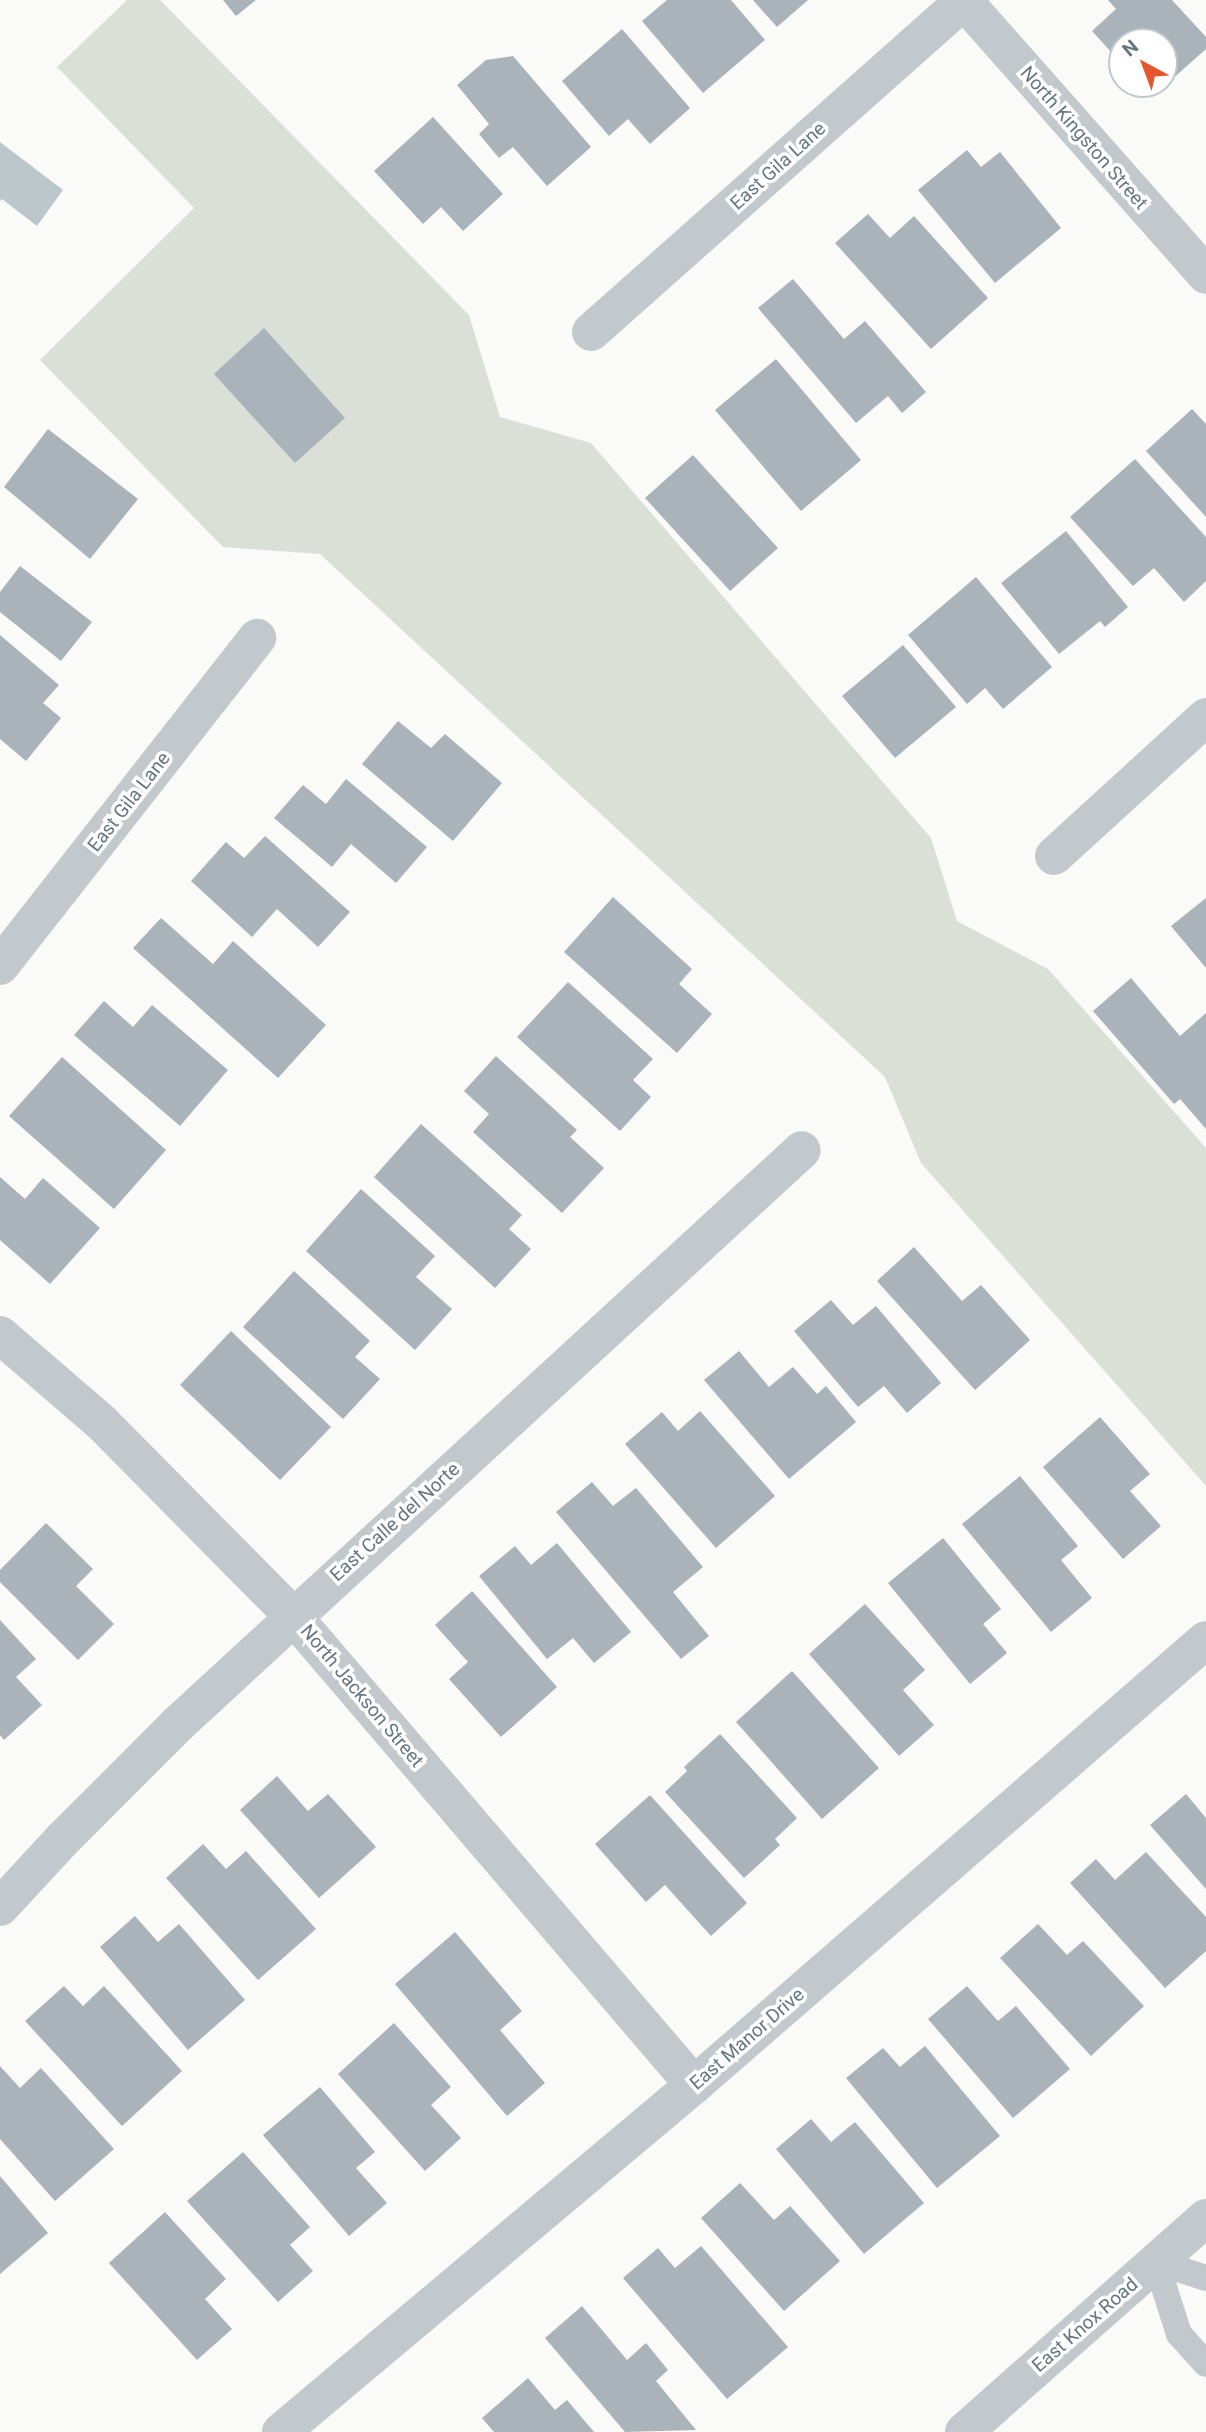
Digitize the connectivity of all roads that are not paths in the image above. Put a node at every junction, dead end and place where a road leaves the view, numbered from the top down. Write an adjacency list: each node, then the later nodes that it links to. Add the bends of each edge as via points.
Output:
1 (964, 0): 2 (street, North Kingston Street); 3 (street, East Gila Lane)
2 (1206, 275)
3 (591, 332)
4 (257, 638): 7 (street, East Gila Lane)
5 (1206, 717): 6 (street)
6 (1054, 856)
7 (0, 967)
8 (803, 1150): 10 (street, East Calle del Norte)
9 (0, 1335): 10 (street, North Jackson Street, via 102,1423)
10 (293, 1616): 12 (street, East Calle del Norte, via 178,1723); 13 (street, North Jackson Street)
11 (1206, 1640): 13 (street, East Manor Drive)
12 (0, 1907)
13 (694, 2085): 18 (street, East Manor Drive)
14 (1206, 2218): 15 (street, East Knox Road)
15 (1156, 2262): 16 (lane); 17 (lane, via 1179,2334); 19 (street, East Knox Road)
16 (1206, 2278)
17 (1206, 2364)
18 (281, 2432)
19 (964, 2432)

